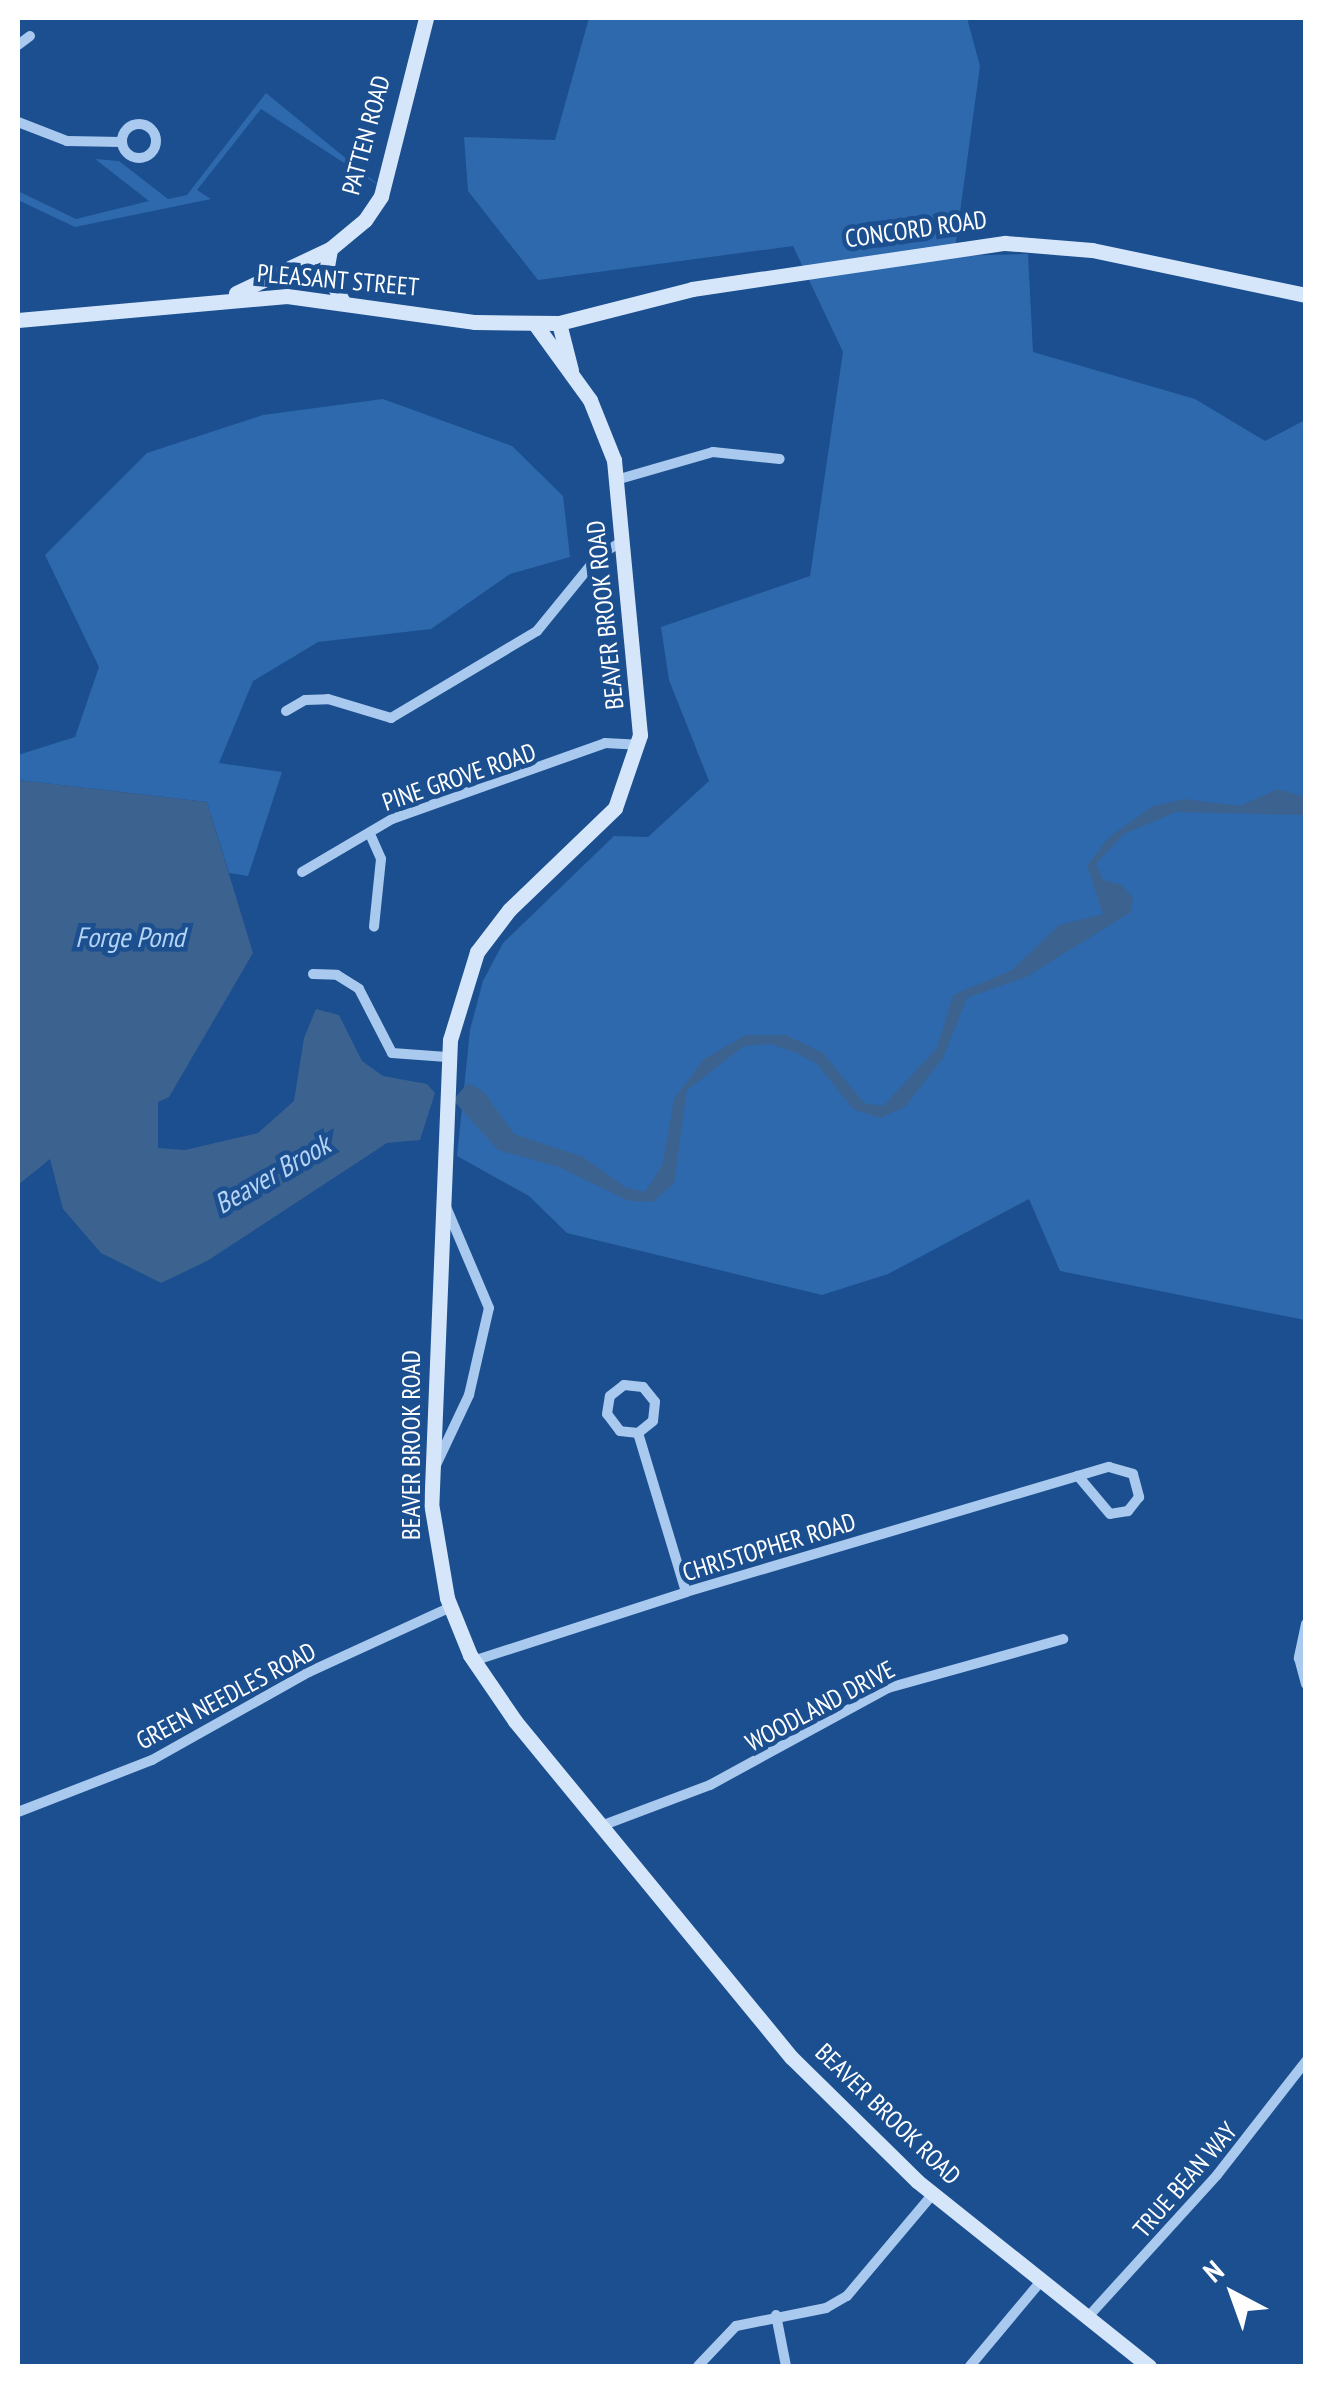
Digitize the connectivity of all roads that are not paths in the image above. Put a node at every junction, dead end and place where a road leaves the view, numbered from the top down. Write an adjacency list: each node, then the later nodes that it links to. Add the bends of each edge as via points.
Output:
1 (426, 18): 6 (street, PATTEN ROAD, via 381,196 366,220)
2 (30, 36): 3 (street)
3 (18, 44)
4 (18, 122): 5 (street, via 67,141)
5 (122, 142)
6 (330, 248): 8 (street, PATTEN ROAD); 9 (street, via 326,272)
7 (1306, 295): 11 (street, CONCORD ROAD, via 1092,250 1005,243 692,288)
8 (218, 300): 9 (street, PLEASANT STREET); 10 (street, PLEASANT STREET)
9 (342, 300): 12 (street, PLEASANT STREET)
10 (18, 320)
11 (559, 323): 12 (street, CONCORD ROAD); 13 (street, BEAVER BROOK ROAD)
12 (535, 324): 13 (street, BEAVER BROOK ROAD)
13 (574, 379): 15 (street, BEAVER BROOK ROAD, via 608,437)
14 (780, 460): 15 (street, via 713,452)
15 (616, 480): 16 (street, BEAVER BROOK ROAD)
16 (624, 540): 17 (street, via 600,554 537,631 391,718 328,700 305,700); 18 (street, BEAVER BROOK ROAD, via 640,689)
17 (286, 710)
18 (638, 745): 19 (street, PINE GROVE ROAD, via 605,743 392,819); 23 (street, BEAVER BROOK ROAD, via 614,808 509,910 477,952)
19 (370, 834): 20 (street, PINE GROVE ROAD); 21 (street, via 381,859)
20 (302, 872)
21 (374, 927)
22 (313, 974): 23 (street, via 337,975 359,990 392,1053)
23 (447, 1062): 24 (street, BEAVER BROOK ROAD)
24 (442, 1195): 26 (street, BEAVER BROOK ROAD); 26 (street, via 489,1308 469,1395)
25 (638, 1433): 25 (street, via 653,1421 655,1402 643,1387 624,1385 610,1396 607,1414 616,1429); 28 (street)
26 (432, 1472): 29 (street, BEAVER BROOK ROAD, via 433,1537)
27 (1078, 1476): 27 (street, CHRISTOPHER ROAD, via 1122,1467 1137,1479 1139,1497 1128,1511 1110,1514); 28 (street, CHRISTOPHER ROAD)
28 (686, 1592): 32 (street, CHRISTOPHER ROAD)
29 (451, 1607): 32 (street, BEAVER BROOK ROAD); 34 (street, GREEN NEEDLES ROAD, via 309,1672 152,1760)
30 (1306, 1624): 33 (street, via 1300,1658)
31 (1063, 1639): 35 (street, WOODLAND DRIVE, via 888,1688 710,1785)
32 (474, 1661): 35 (street, BEAVER BROOK ROAD)
33 (1306, 1684)
34 (18, 1812)
35 (601, 1826): 37 (street, BEAVER BROOK ROAD, via 795,2060)
36 (1306, 2062): 40 (street, TRUE BEAN WAY, via 1216,2175)
37 (934, 2194): 38 (street, BEAVER BROOK ROAD); 39 (street, via 848,2296 826,2308)
38 (1041, 2282): 40 (street, BEAVER BROOK ROAD); 43 (street)
39 (776, 2315): 41 (street, via 728,2330); 42 (street)
40 (1087, 2318): 44 (street, BEAVER BROOK ROAD)
41 (698, 2366)
42 (786, 2366)
43 (970, 2366)
44 (1149, 2366)

